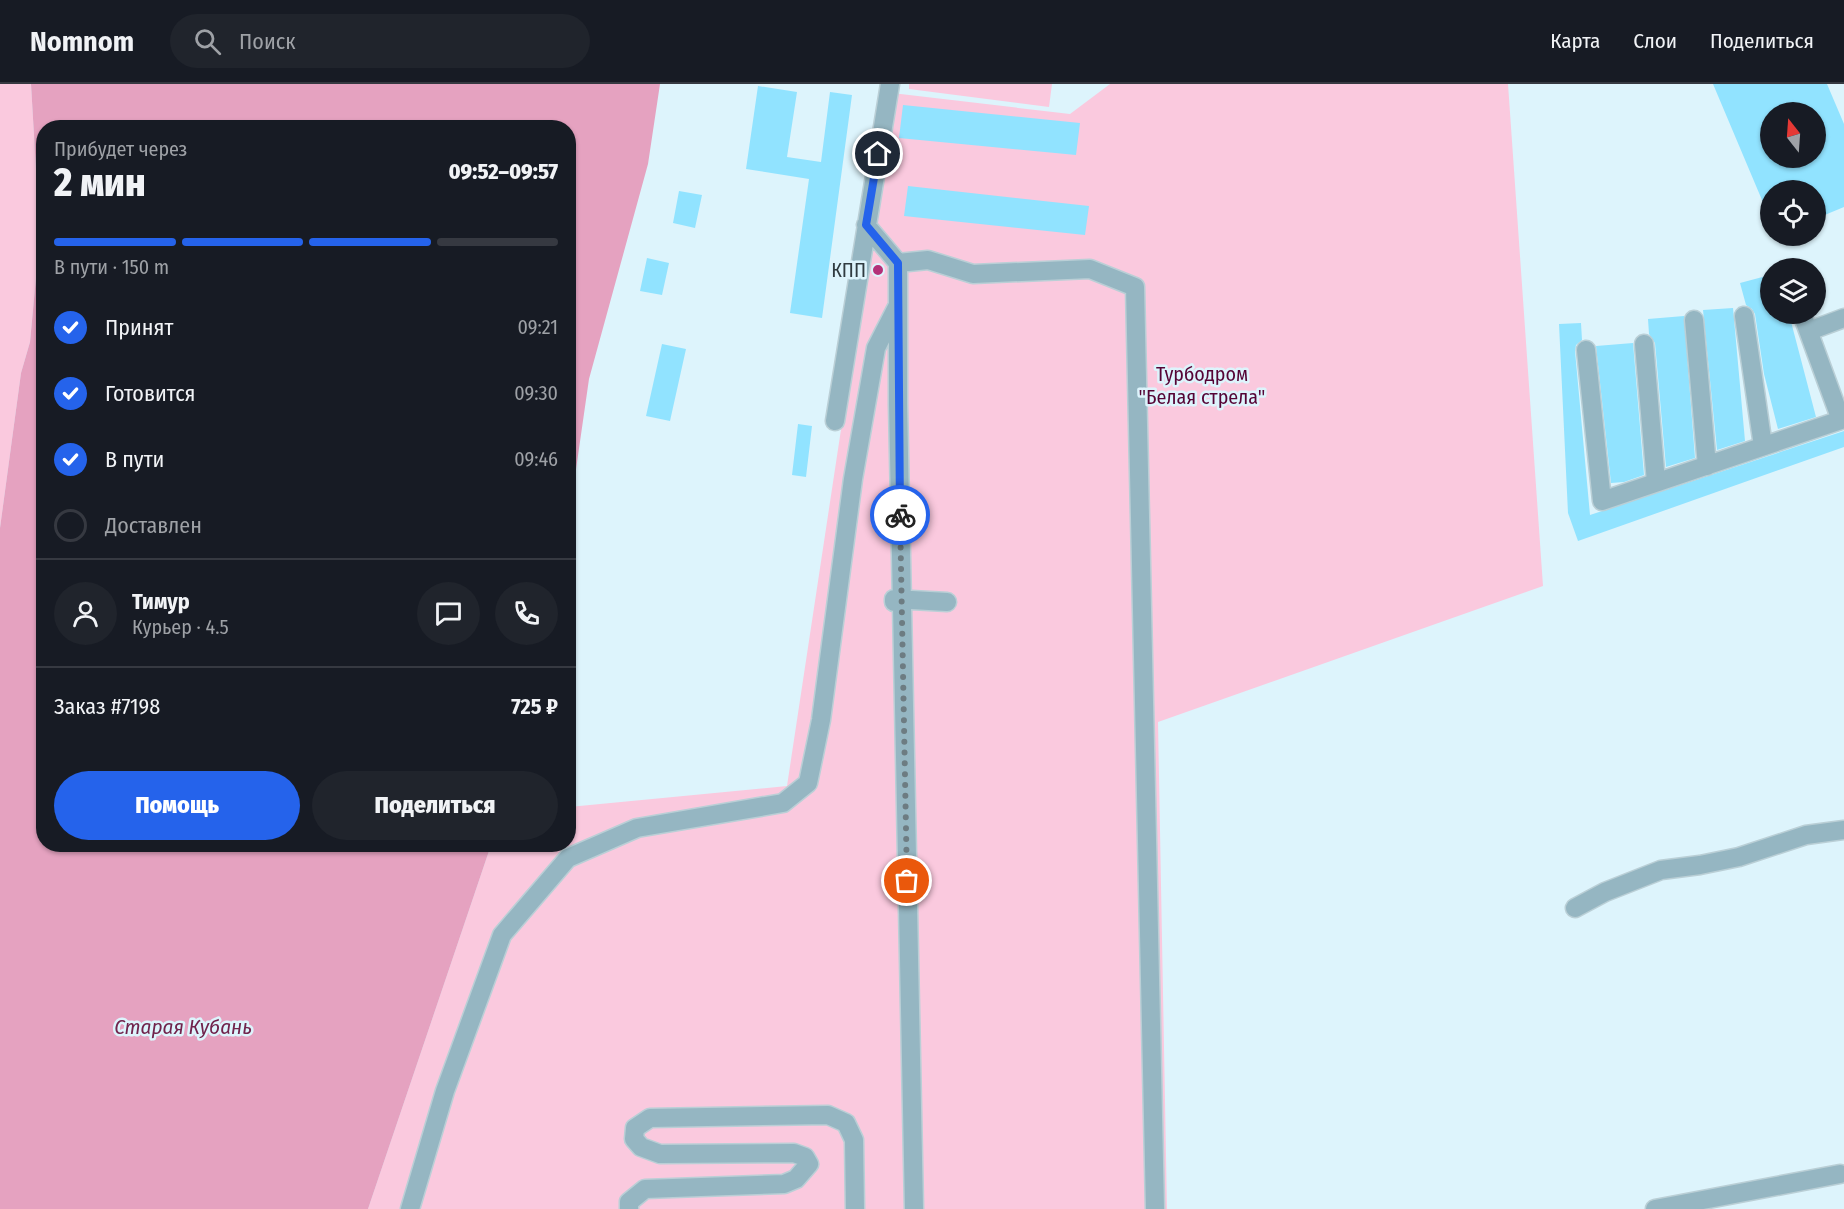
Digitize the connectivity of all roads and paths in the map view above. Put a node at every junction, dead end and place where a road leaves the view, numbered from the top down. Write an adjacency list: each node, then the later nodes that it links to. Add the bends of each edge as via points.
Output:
1 (890, 84): 2 (street)
2 (866, 225): 3 (street); 13 (street)
3 (898, 263): 4 (street); 26 (street, via 928,260 973,274 1090,269 1135,286)
4 (898, 305): 17 (street); 22 (street, via 876,348 852,479 821,720 808,783 783,803 637,828 568,858 502,935 446,1091)
5 (1744, 316): 14 (street)
6 (1844, 318): 9 (street)
7 (1694, 320): 15 (street)
8 (1806, 324): 9 (street)
9 (1809, 331): 12 (street)
10 (1644, 344): 16 (street)
11 (1586, 350): 16 (street, via 1602,501)
12 (1843, 420): 14 (street)
13 (836, 421)
14 (1763, 446): 15 (street)
15 (1707, 466): 16 (street)
16 (1656, 482)
17 (902, 600): 18 (street); 25 (street)
18 (947, 602)
19 (1844, 830): 20 (street, via 1806,835 1739,857 1661,870)
20 (1575, 908)
21 (1840, 1174): 27 (street)
22 (410, 1209)
23 (629, 1209): 24 (street, via 629,1202 645,1189 784,1184 796,1179 809,1164 805,1157 794,1153 660,1154 641,1147 634,1139 635,1128 650,1118 828,1114 846,1123 854,1140)
24 (855, 1209)
25 (914, 1209)
26 (1155, 1209)
27 (1655, 1209)

